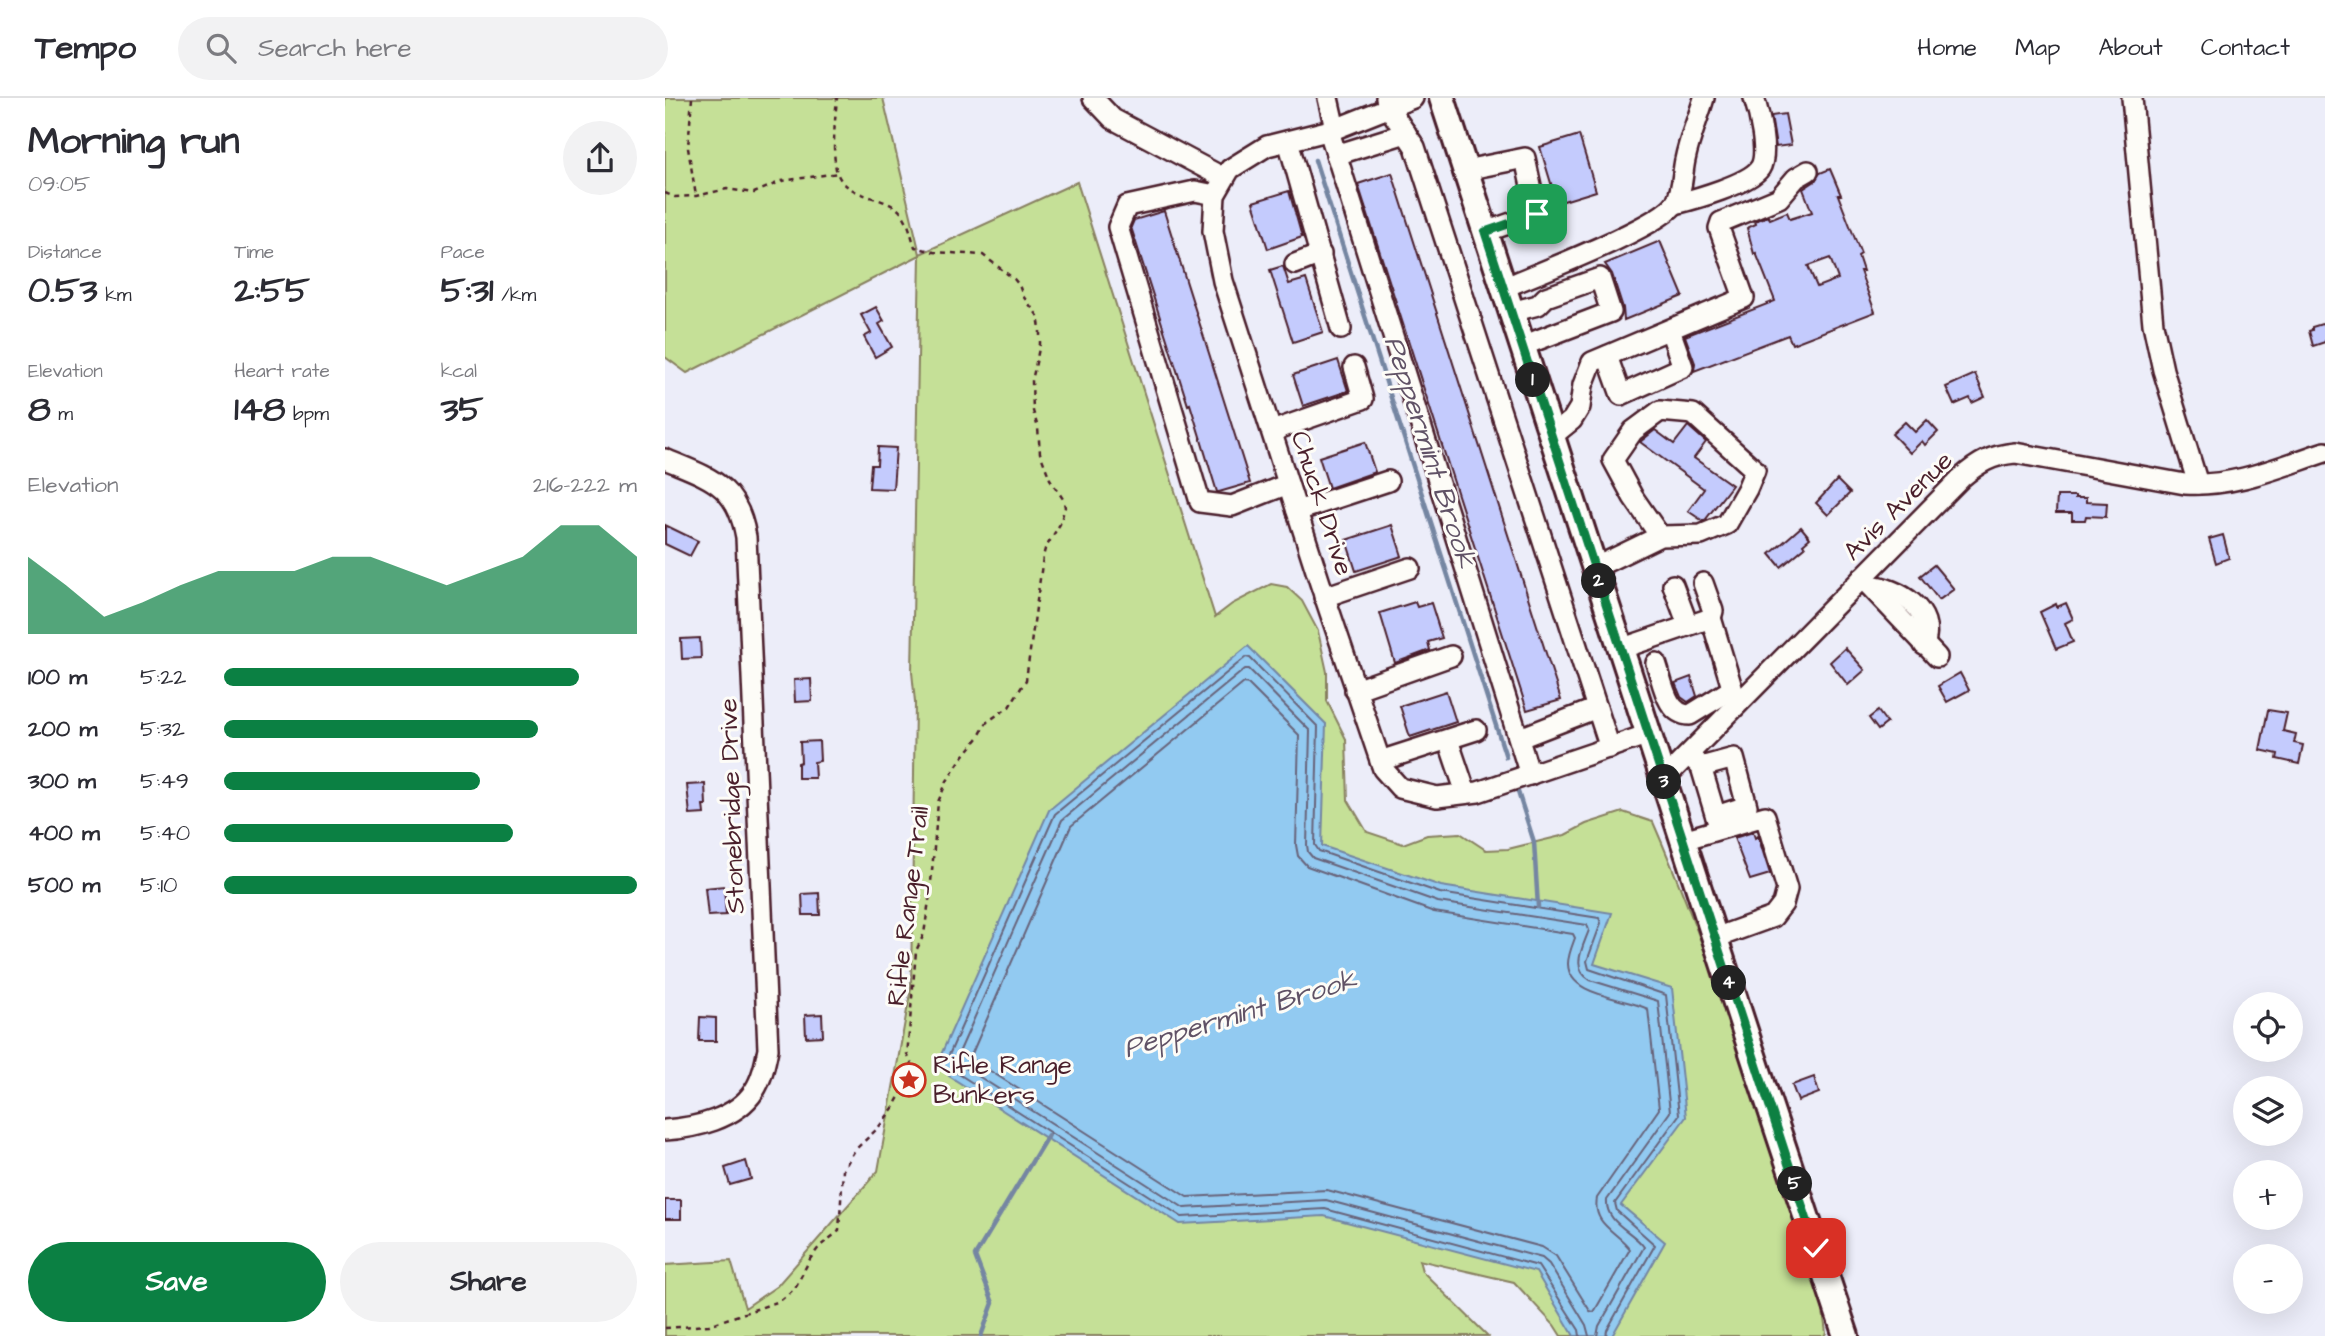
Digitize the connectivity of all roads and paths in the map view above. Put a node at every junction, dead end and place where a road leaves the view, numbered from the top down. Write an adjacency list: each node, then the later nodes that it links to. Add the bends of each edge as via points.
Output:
1 (692, 98): 20 (path, via 688,148)
2 (837, 98): 17 (path)
3 (1093, 98): 18 (street, via 1112,120)
4 (1328, 98): 11 (street)
5 (1413, 98): 10 (street)
6 (1441, 98): 15 (main road)
7 (1704, 98): 21 (street)
8 (1754, 98): 21 (street, via 1764,148 1761,167 1753,176)
9 (2132, 98): 38 (street, via 2153,324)
10 (1387, 103): 11 (street); 12 (street)
11 (1332, 130): 13 (street); 14 (street)
12 (1406, 133): 14 (street); 55 (street, via 1415,147)
13 (1288, 141): 18 (street, via 1267,146 1230,169); 23 (street)
14 (1336, 155): 58 (street)
15 (1465, 170): 22 (main road); 22 (street, via 1525,158 1537,214)
16 (1808, 171): 28 (street, via 1795,178 1779,198 1721,222 1719,228 1744,298)
17 (838, 173): 20 (path, via 782,181 754,193 727,189); 70 (path, Rifle Range Trail, via 858,194 893,205 911,230 915,247 983,255 1014,279 1040,321 1041,344 1031,388 1033,411 1045,466 1065,507 1045,549 1026,680 1009,707 987,722 938,802 929,901 916,951 907,1054 914,1069 893,1108 843,1170 839,1231 820,1246 795,1289 780,1301 709,1325)
18 (1220, 186): 32 (street, Chuck Drive, via 1213,231 1223,281); 37 (street, via 1127,206 1118,227 1200,502 1232,506)
19 (665, 193): 20 (path)
20 (696, 197)
21 (1675, 204): 25 (street, via 1606,244)
22 (1485, 232): 25 (main road)
23 (1321, 254): 24 (street); 27 (street)
24 (1294, 264)
25 (1503, 288): 26 (main road)
26 (1511, 312): 29 (main road); 29 (street, via 1600,278 1611,312)
27 (1342, 329)
28 (1670, 330): 30 (street); 30 (street, via 1683,367 1621,395)
29 (1522, 346): 33 (main road)
30 (1607, 356): 33 (street, via 1592,362 1580,407)
31 (1355, 367): 32 (street, via 1363,399)
32 (1272, 430): 37 (street, Chuck Drive)
33 (1551, 437): 42 (main road)
34 (2325, 452): 38 (street, Avis Avenue, via 2238,481)
35 (665, 459): 69 (street, Stonebridge Drive, via 704,476 731,496 746,537 768,1049 753,1094 735,1109 712,1121)
36 (1388, 481): 39 (street)
37 (1289, 484): 39 (street, Chuck Drive)
38 (2198, 485): 43 (street, Avis Avenue, via 2002,454 1976,465 1961,478)
39 (1297, 511): 46 (street, Chuck Drive)
40 (1660, 536): 40 (street, via 1701,535 1727,524 1755,470 1693,414 1660,411 1633,430 1613,460); 42 (street)
41 (1410, 568): 46 (street)
42 (1594, 568): 49 (main road)
43 (1865, 582): 50 (street); 54 (street, Avis Avenue)
44 (1703, 583): 47 (street, via 1713,611)
45 (1673, 585): 48 (street)
46 (1324, 597): 53 (street, Chuck Drive)
47 (1711, 618): 48 (street); 54 (street)
48 (1688, 625): 49 (street)
49 (1621, 649): 57 (main road)
50 (1931, 651)
51 (1451, 656): 53 (street)
52 (1656, 663): 54 (street, via 1670,705 1683,715)
53 (1355, 690): 61 (street, Chuck Drive)
54 (1734, 696): 62 (street, Avis Avenue)
55 (1597, 708): 58 (street); 60 (street)
56 (1476, 730): 59 (street)
57 (1649, 734): 60 (street, Chuck Drive); 64 (main road)
58 (1520, 738): 63 (street)
59 (1448, 740): 61 (street); 65 (street)
60 (1610, 748): 63 (street, Chuck Drive)
61 (1380, 761): 65 (street, Chuck Drive, via 1400,788 1437,797)
62 (1695, 761): 64 (street, Avis Avenue); 66 (street); 66 (street, via 1734,758 1747,806)
63 (1529, 775): 65 (street, Chuck Drive)
64 (1663, 780): 67 (main road)
65 (1466, 793)
66 (1718, 823): 67 (street); 68 (street, via 1765,816 1787,889 1773,917)
67 (1683, 840): 68 (main road)
68 (1714, 937): 71 (main road)
69 (665, 1130)
70 (665, 1328)
71 (1846, 1336)

